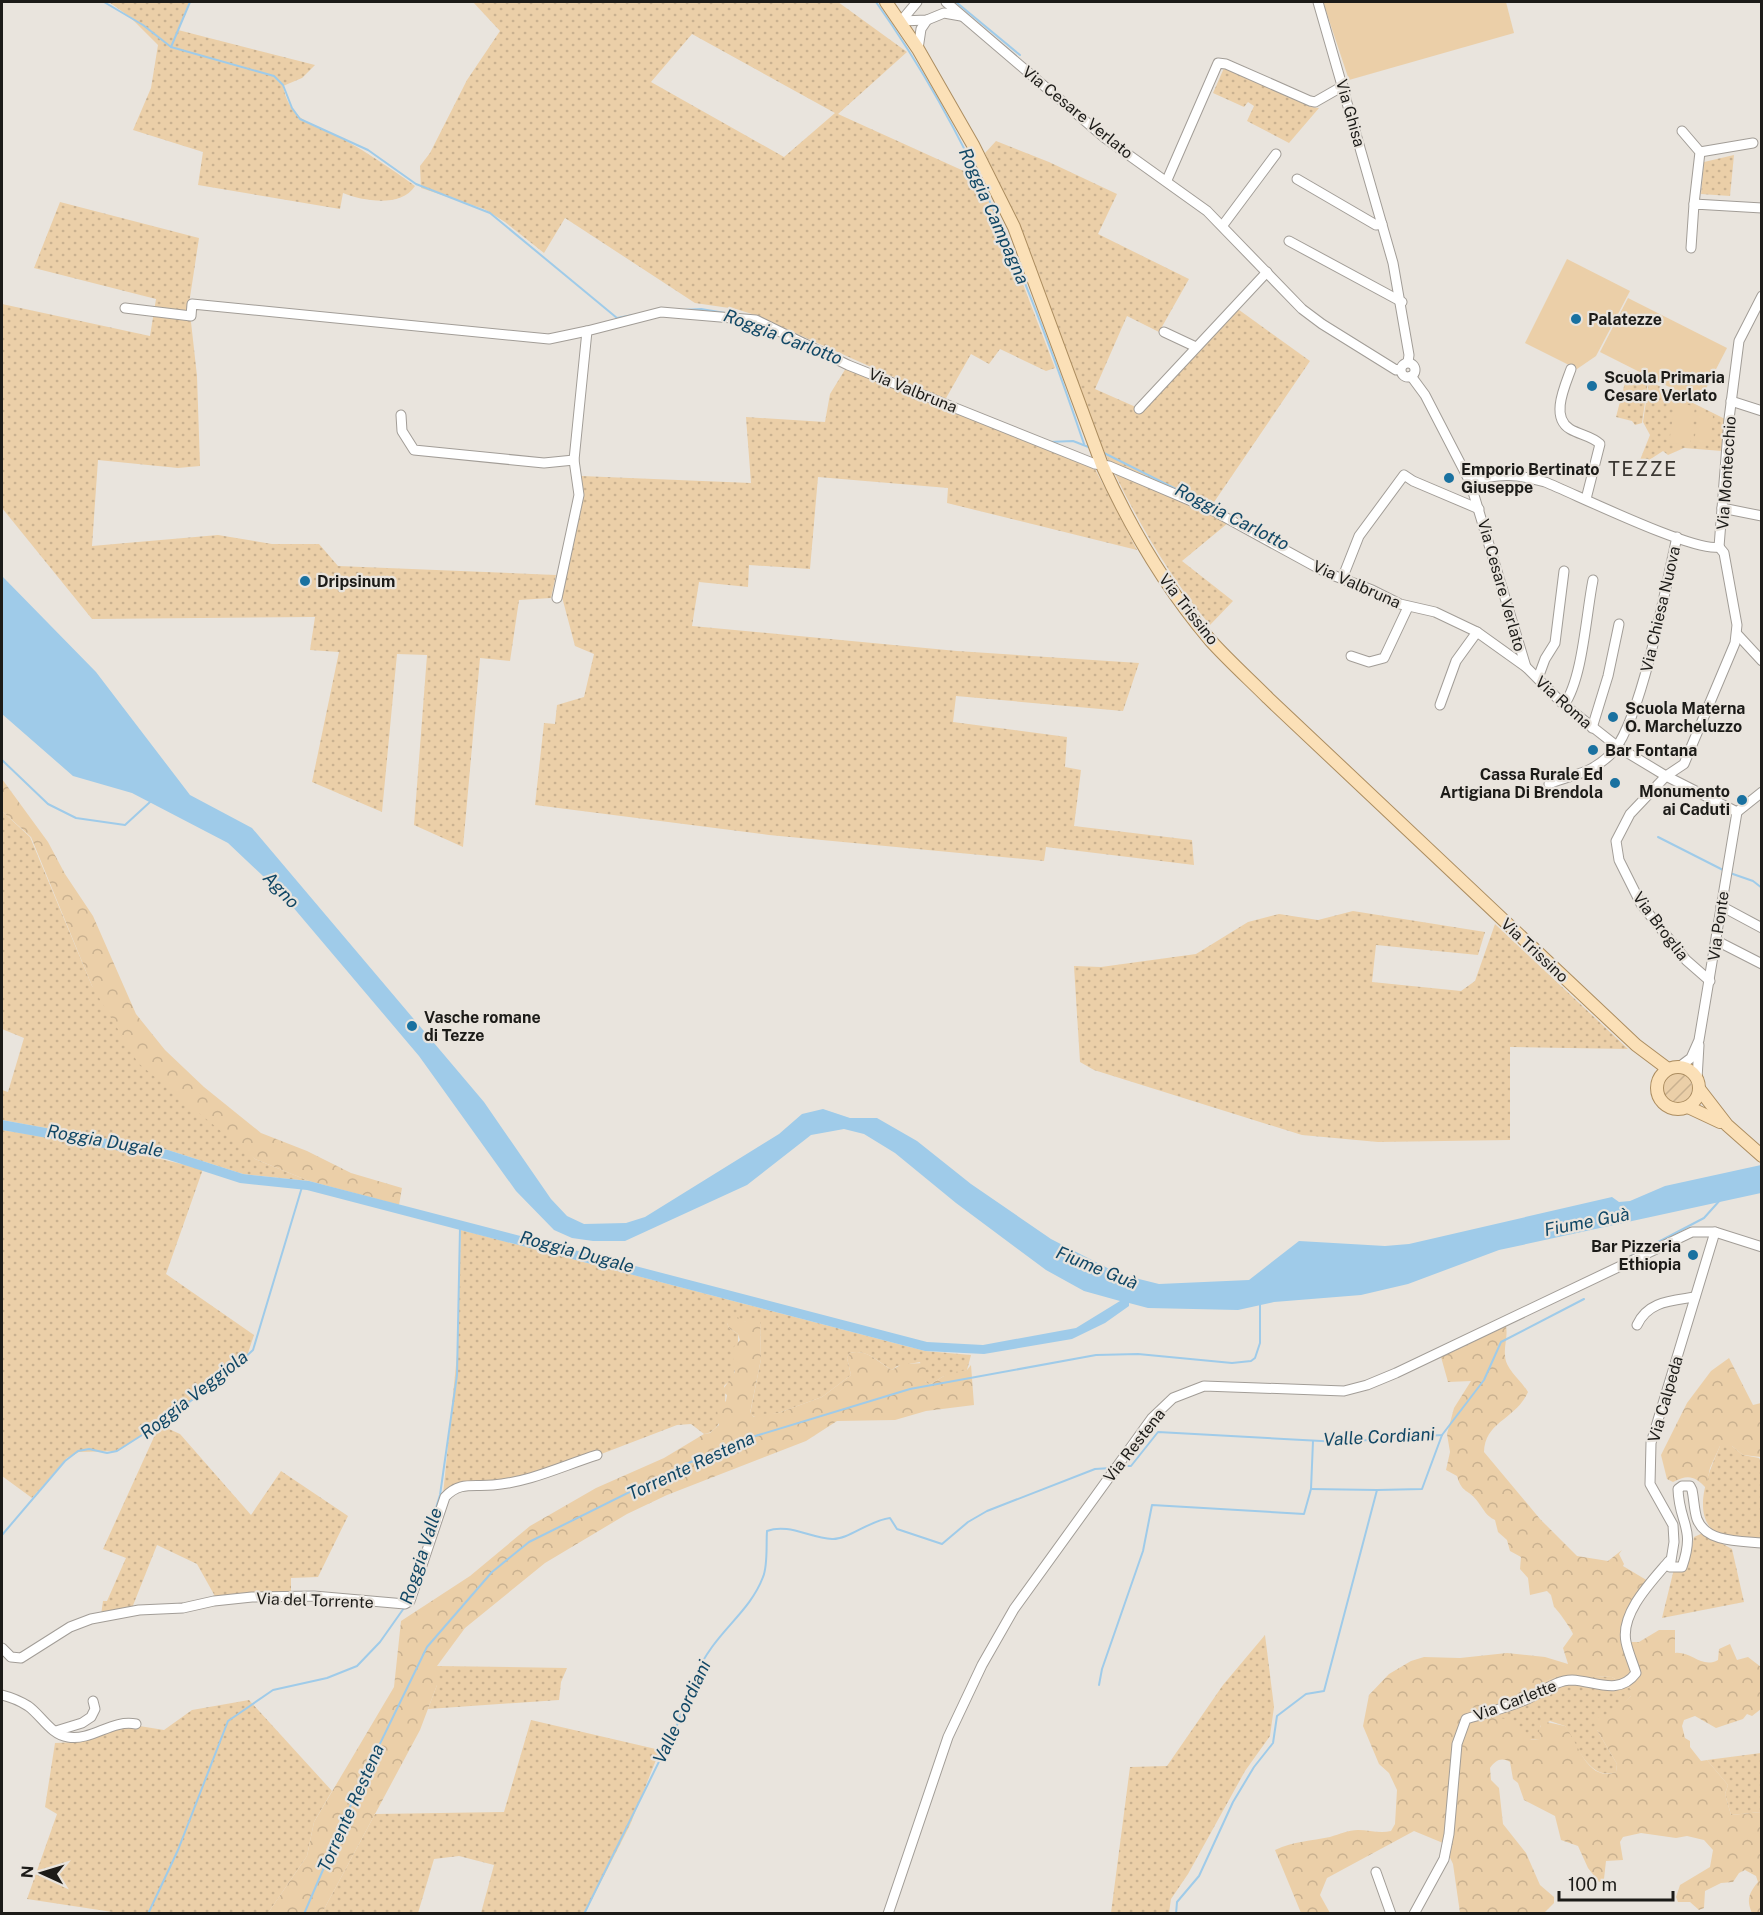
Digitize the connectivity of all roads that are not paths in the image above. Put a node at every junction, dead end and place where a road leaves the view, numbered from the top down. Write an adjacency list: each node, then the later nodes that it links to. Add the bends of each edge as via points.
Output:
1 (886, 2): 7 (main road)
2 (917, 2): 7 (street)
3 (946, 2): 5 (street, Via Cesare Verlato)
4 (1318, 2): 9 (street, Via Ghisa)
5 (964, 16): 6 (street, via 944,13); 15 (street, Via Cesare Verlato, via 1105,138)
6 (927, 20): 7 (street); 8 (street, via 921,29)
7 (901, 21): 8 (main road)
8 (918, 49): 38 (main road, Via Trissino, via 1014,227)
9 (1343, 86): 15 (street, via 1315,102 1218,63); 18 (street, Via Ghisa)
10 (1682, 131): 12 (street)
11 (1753, 143): 12 (street)
12 (1700, 152): 16 (street)
13 (1276, 154): 19 (street)
14 (1297, 179): 18 (street, via 1376,225)
15 (1167, 180): 19 (street, Via Cesare Verlato)
16 (1694, 204): 17 (street); 21 (street)
17 (1761, 208)
18 (1382, 224): 24 (street, Via Ghisa)
19 (1223, 225): 22 (street, Via Cesare Verlato)
20 (1289, 241): 24 (street)
21 (1691, 248)
22 (1267, 272): 28 (street); 30 (street, Via Cesare Verlato, via 1322,324)
23 (1761, 299): 33 (street, Via Montecchio, via 1739,342)
24 (1402, 302): 29 (street, Via Ghisa)
25 (124, 308): 26 (street, Via Valbruna, via 191,316 192,304 549,339)
26 (587, 331): 37 (street); 38 (street, Via Valbruna, via 661,312 756,320 848,365)
27 (1164, 332): 28 (street)
28 (1196, 347): 34 (street)
29 (1408, 362): 30 (street); 32 (street, Via Cesare Verlato, via 1415,368)
30 (1400, 369): 32 (street, Via Cesare Verlato, via 1404,376)
31 (1571, 369): 40 (street, via 1560,420 1600,444)
32 (1411, 376): 39 (street, Via Cesare Verlato)
33 (1731, 401): 35 (street); 41 (street, Via Montecchio)
34 (1139, 409)
35 (1761, 411)
36 (401, 415): 37 (street, via 402,431 414,450 543,463)
37 (574, 460): 49 (street, via 579,495)
38 (1102, 465): 47 (street, Via Valbruna, via 1210,509); 73 (main road, Via Trissino, via 1117,500 1161,574 1210,640)
39 (1470, 482): 40 (street, via 1497,475 1524,476); 42 (street, Via Cesare Verlato)
40 (1586, 499): 44 (street)
41 (1722, 508): 43 (street); 45 (street, Via Montecchio)
42 (1479, 509): 47 (street, via 1404,475 1359,536); 57 (street, Via Cesare Verlato)
43 (1761, 516)
44 (1677, 537): 45 (street, via 1707,548); 62 (street, Via Chiesa Nuova, via 1642,683)
45 (1719, 547): 54 (street, via 1724,553)
46 (1564, 571): 58 (street, via 1556,643)
47 (1342, 579): 50 (street, Via Valbruna)
48 (1593, 580): 60 (street, via 1576,679)
49 (557, 598)
50 (1408, 607): 51 (street, Via Valbruna, via 1435,612); 55 (street, Via Valbruna, via 1384,657 1369,662)
51 (1460, 624): 53 (street, Via Roma)
52 (1619, 624): 61 (street)
53 (1477, 632): 57 (street, Via Roma); 59 (street, via 1456,661)
54 (1737, 634): 56 (street); 63 (street, Via Broglia, via 1684,764)
55 (1351, 656)
56 (1761, 661)
57 (1526, 667): 58 (street, Via Roma)
58 (1538, 678): 60 (street, Via Roma)
59 (1440, 705)
60 (1564, 705): 61 (street, Via Roma)
61 (1592, 728): 62 (street, Via Roma)
62 (1618, 747): 63 (street, Via Roma); 64 (street, via 1584,774)
63 (1666, 776): 66 (street, Via Roma); 71 (street, Via Broglia, via 1626,819 1616,849 1641,904 1686,960)
64 (1549, 784)
65 (1761, 792): 66 (street)
66 (1737, 812): 67 (street, Via Ponte)
67 (1721, 906): 68 (street); 69 (street, Via Ponte)
68 (1761, 928)
69 (1717, 941): 70 (street); 71 (street, Via Ponte)
70 (1761, 964)
71 (1710, 981): 72 (street, Via Ponte)
72 (1699, 1040): 74 (street, Via Ponte, via 1691,1058); 75 (street, Via Ponte)
73 (1636, 1045): 74 (main road, Via Trissino); 76 (main road, Via Trissino, via 1649,1062)
74 (1674, 1068): 75 (main road, Via Trissino, via 1690,1070); 76 (main road, via 1660,1077)
75 (1699, 1084): 77 (main road, via 1696,1100); 78 (main road, Via Trissino)
76 (1657, 1087): 77 (main road, Via Trissino, via 1666,1106 1677,1110)
77 (1688, 1107): 78 (main road, Via Trissino)
78 (1727, 1125): 79 (main road, Via Trissino)
79 (1759, 1154)
80 (1715, 1232): 81 (street); 82 (street, Via Calpeda); 93 (street, Via Restena, via 1692,1232 1367,1386 1329,1391 1204,1386 1173,1398 1152,1418 999,1633 948,1737)
81 (1761, 1247)
82 (1695, 1297): 83 (street, via 1653,1305); 86 (street, Via Calpeda, via 1651,1443 1650,1484 1673,1525)
83 (1637, 1325)
84 (597, 1455): 87 (street, Via del Torrente, via 525,1480 453,1488 445,1497 410,1601 405,1604 314,1596 214,1601 91,1619 69,1627 21,1658 10,1658)
85 (1761, 1543): 86 (street, via 1726,1540 1711,1534 1698,1521 1690,1486 1682,1486 1678,1489 1688,1527 1688,1550 1682,1568 1670,1567)
86 (1669, 1561): 95 (street, Via Carlette, via 1634,1608 1626,1628 1625,1640 1636,1673 1632,1679 1612,1687 1572,1680 1559,1683 1526,1700 1466,1719 1456,1744 1444,1859)
87 (2, 1648)
88 (2, 1695): 91 (street, via 27,1705)
89 (93, 1701): 91 (street, via 91,1717)
90 (136, 1724): 91 (street, via 126,1722 81,1737 69,1738)
91 (56, 1731)
92 (1376, 1872): 94 (street)
93 (888, 1914)
94 (1391, 1914)
95 (1414, 1914)

